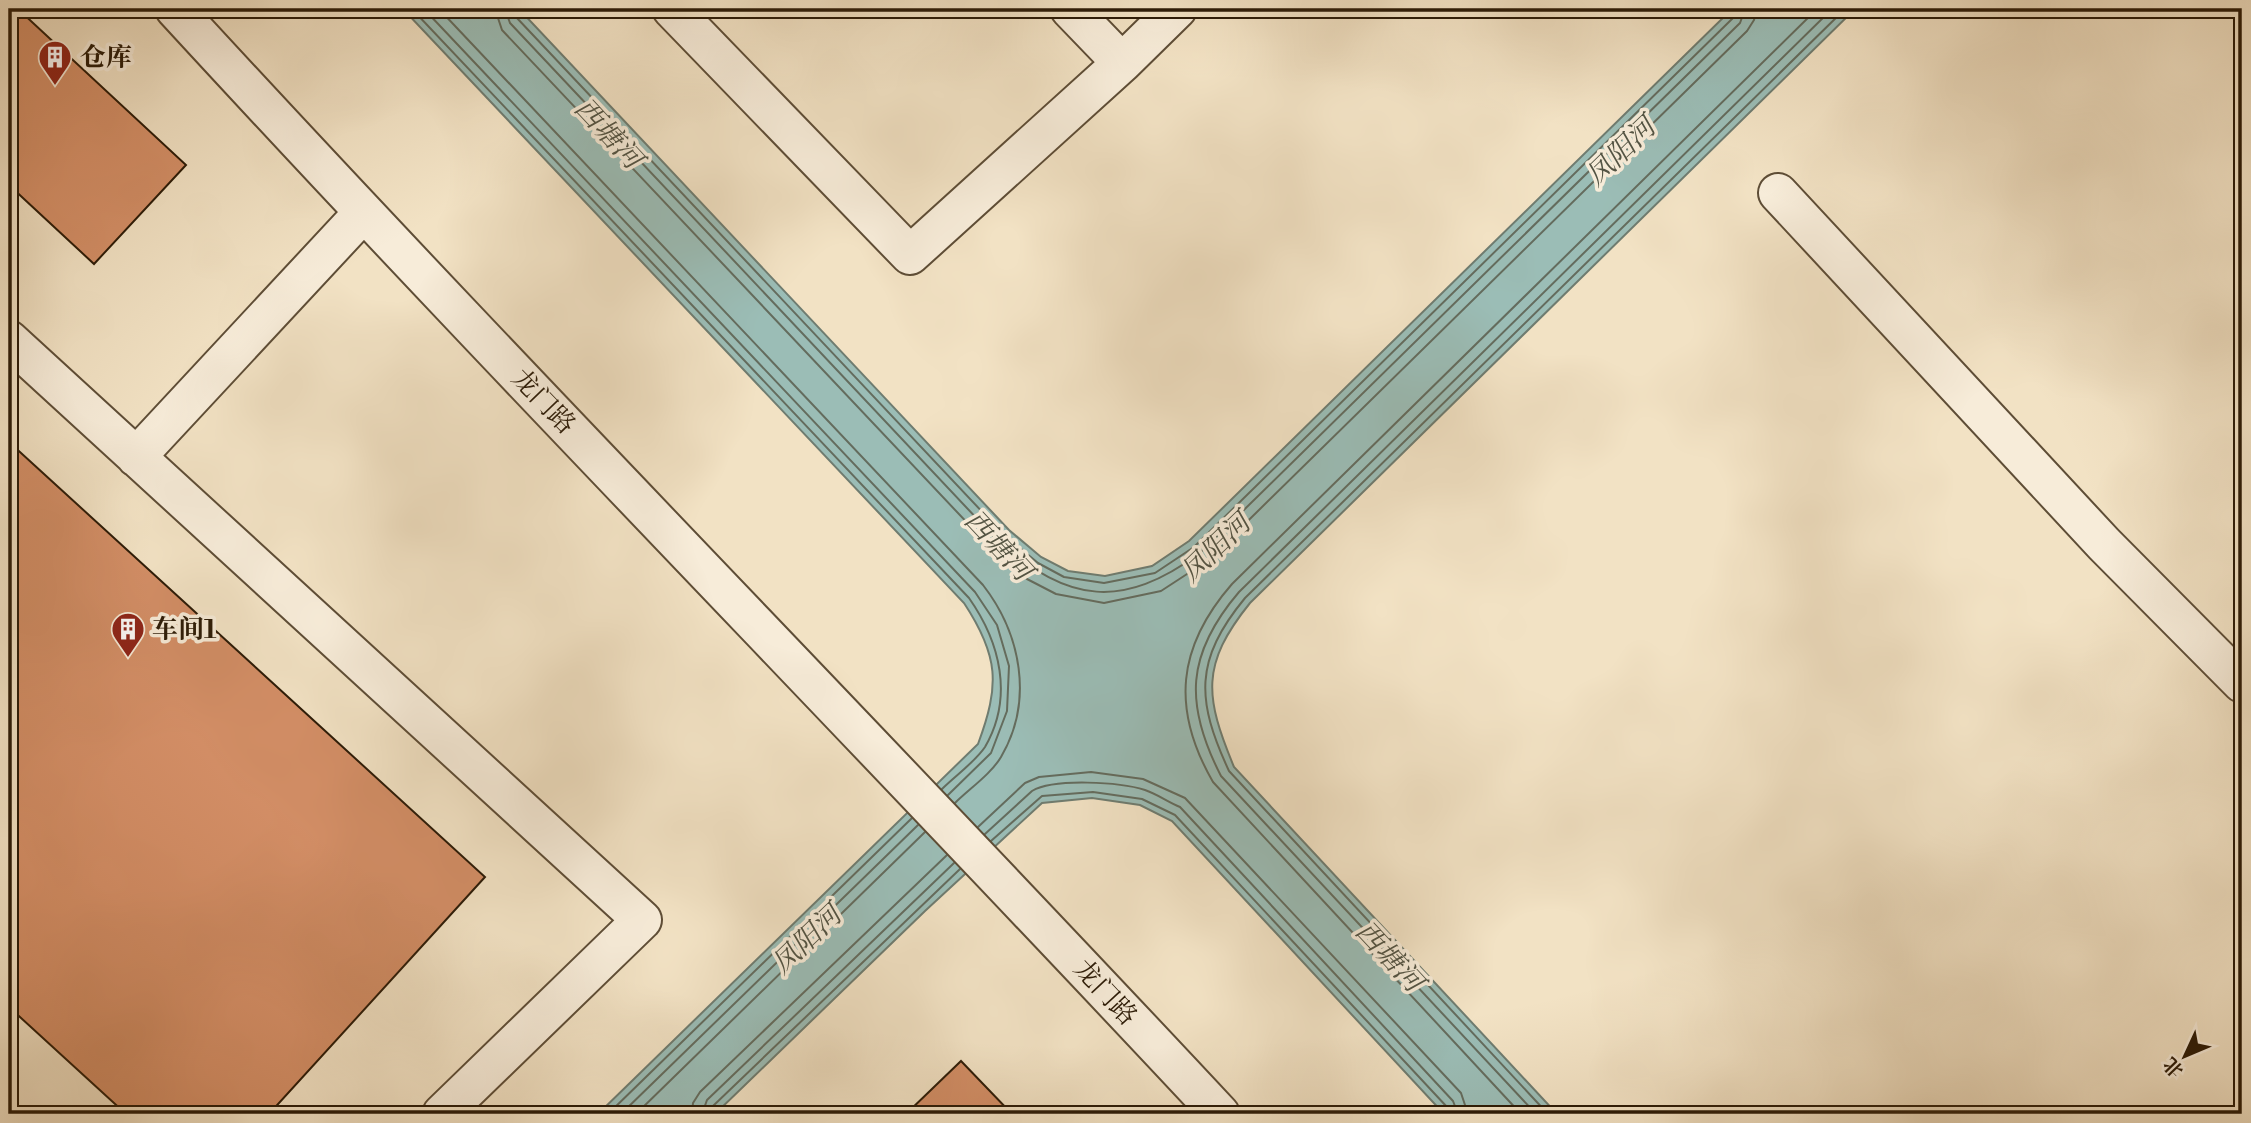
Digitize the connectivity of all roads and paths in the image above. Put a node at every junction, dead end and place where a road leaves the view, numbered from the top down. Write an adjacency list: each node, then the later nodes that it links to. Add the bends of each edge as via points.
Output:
1 (175, 9): 7 (street, 龙门路)
2 (672, 9): 5 (street, via 910,254)
3 (1070, 9): 5 (street)
4 (1177, 9): 5 (street)
5 (1122, 63)
6 (1778, 193): 10 (street, via 2104,544)
7 (363, 213): 9 (street); 12 (street, 龙门路, via 917,790)
8 (9, 340): 9 (street)
9 (136, 457): 11 (street, via 642,920)
10 (2242, 683)
11 (442, 1114)
12 (1220, 1114)

